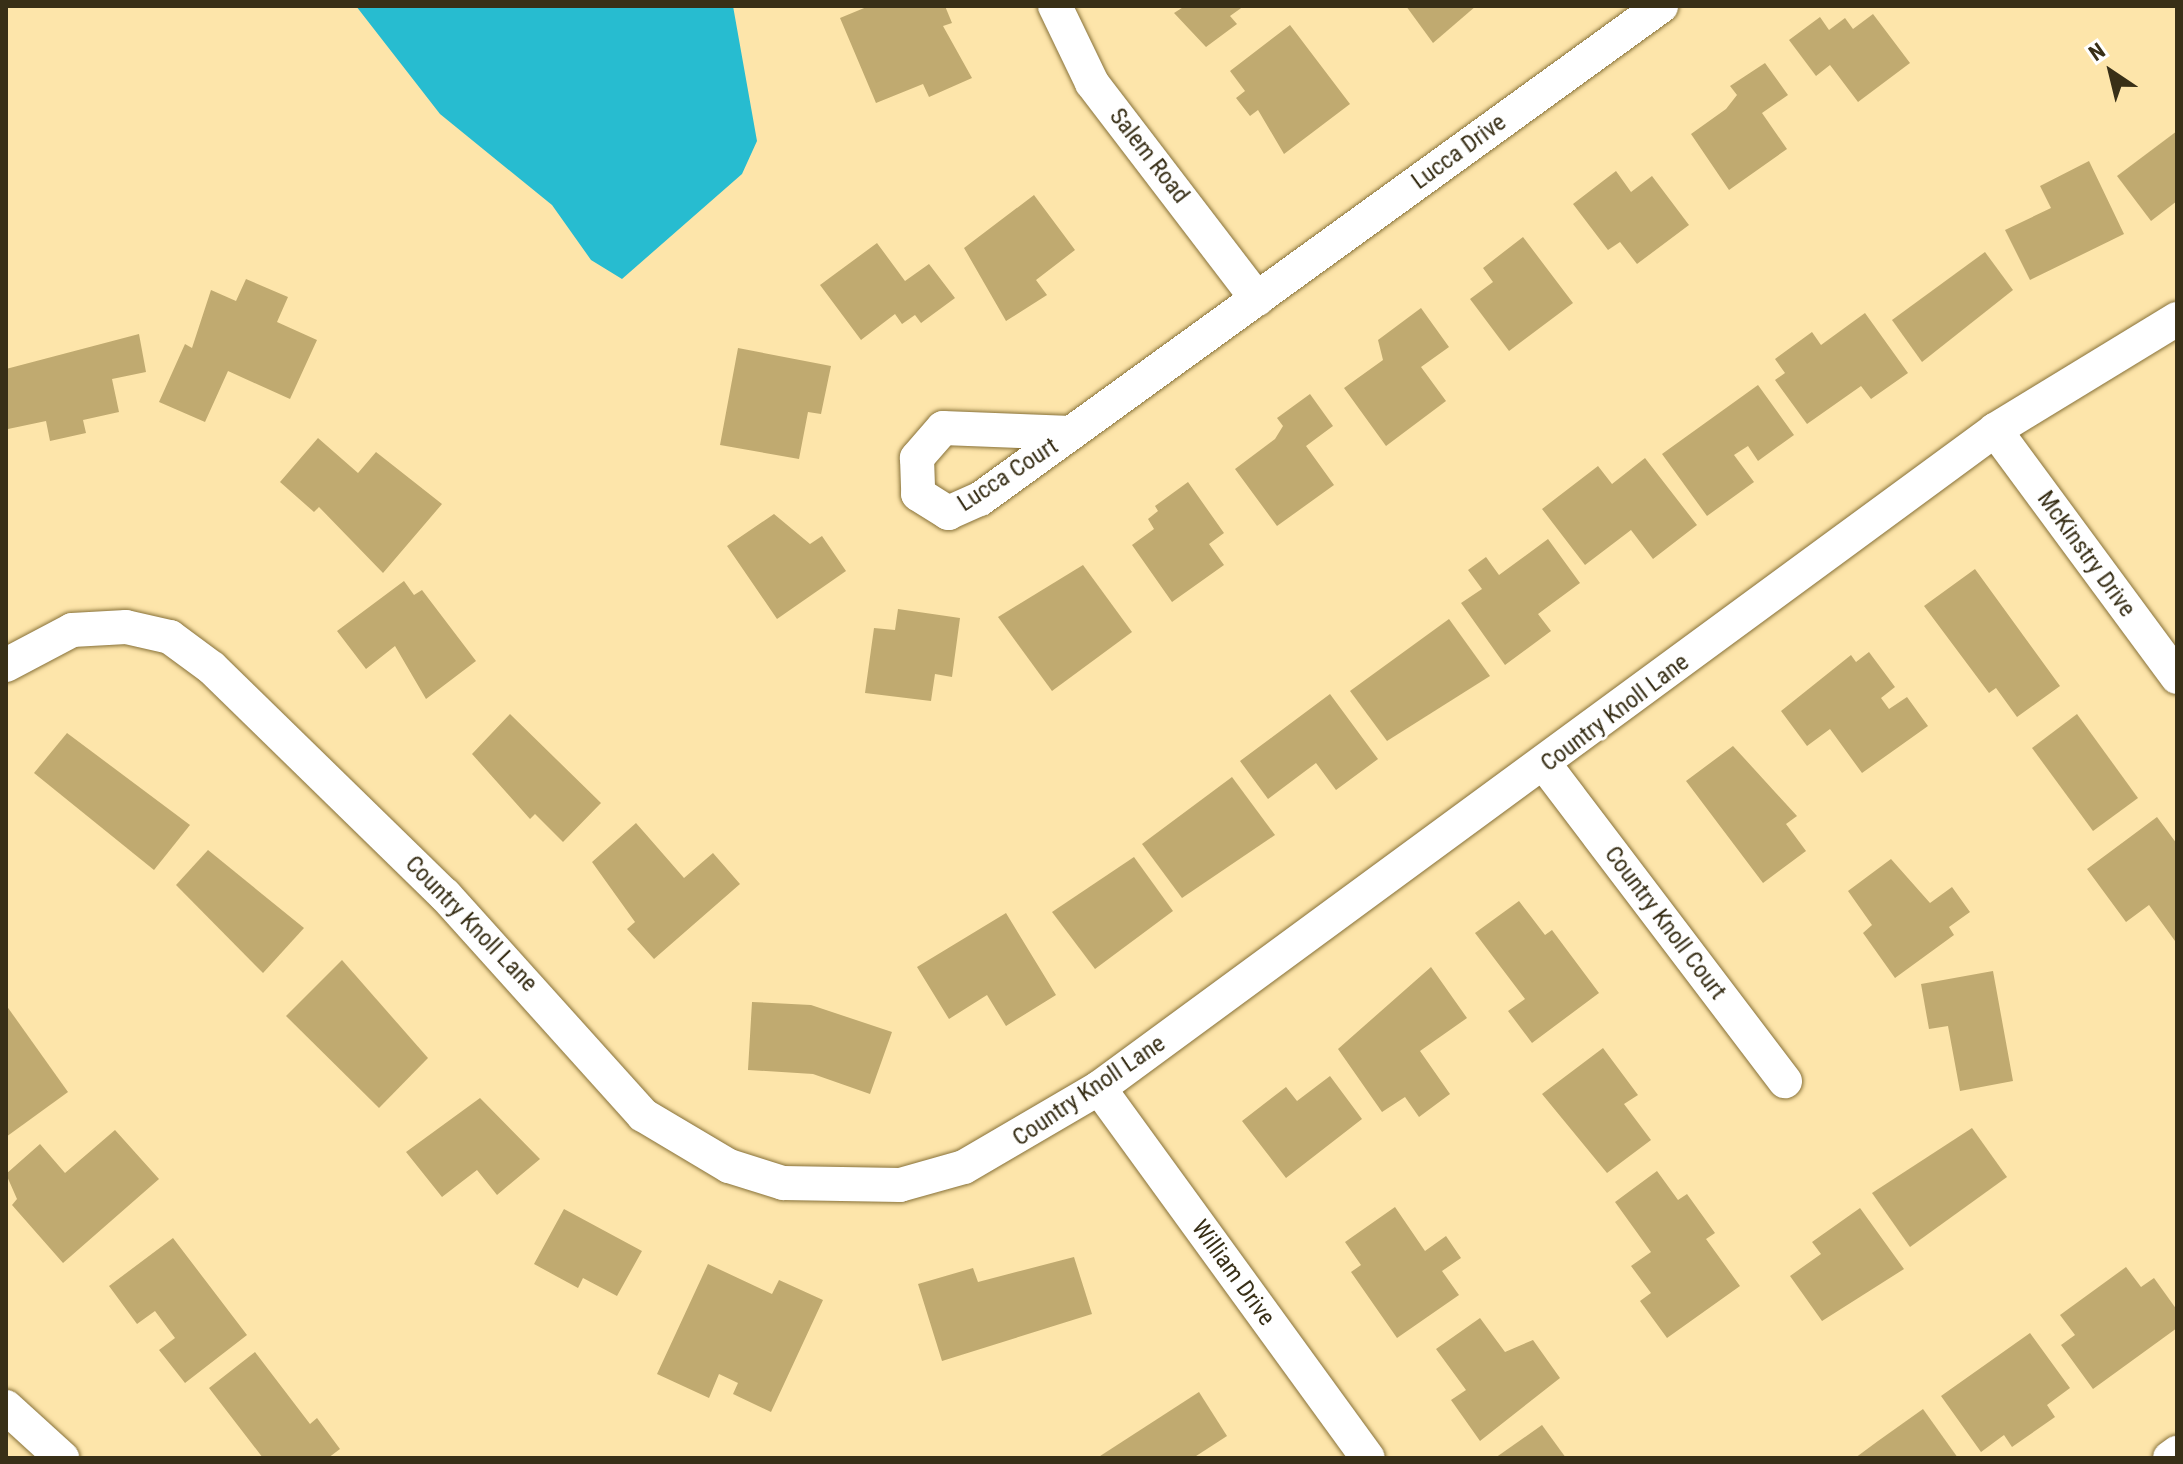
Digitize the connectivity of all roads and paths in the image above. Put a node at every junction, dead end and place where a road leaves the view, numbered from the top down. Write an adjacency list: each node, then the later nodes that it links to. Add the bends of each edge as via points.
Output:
1 (1055, 6): 3 (street, Salem Road, via 1092,83)
2 (1661, 6): 3 (street, Lucca Drive)
3 (1257, 299): 6 (street, Lucca Court)
4 (2177, 319): 5 (street, Country Knoll Lane)
5 (1995, 430): 8 (street, McKinstry Drive); 9 (street, Country Knoll Lane)
6 (1071, 433)
7 (6, 665): 11 (street, Country Knoll Lane, via 72,630 126,627 170,637 212,668 445,895 643,1115 729,1166 783,1183 934,1179 1025,1137)
8 (2177, 677)
9 (1545, 765): 10 (street, Country Knoll Court); 11 (street, Country Knoll Lane)
10 (1785, 1081)
11 (1099, 1088): 15 (street, William Drive)
12 (6, 1407): 14 (street)
13 (2177, 1453): 16 (street)
14 (62, 1458)
15 (1368, 1458)
16 (2170, 1458)

